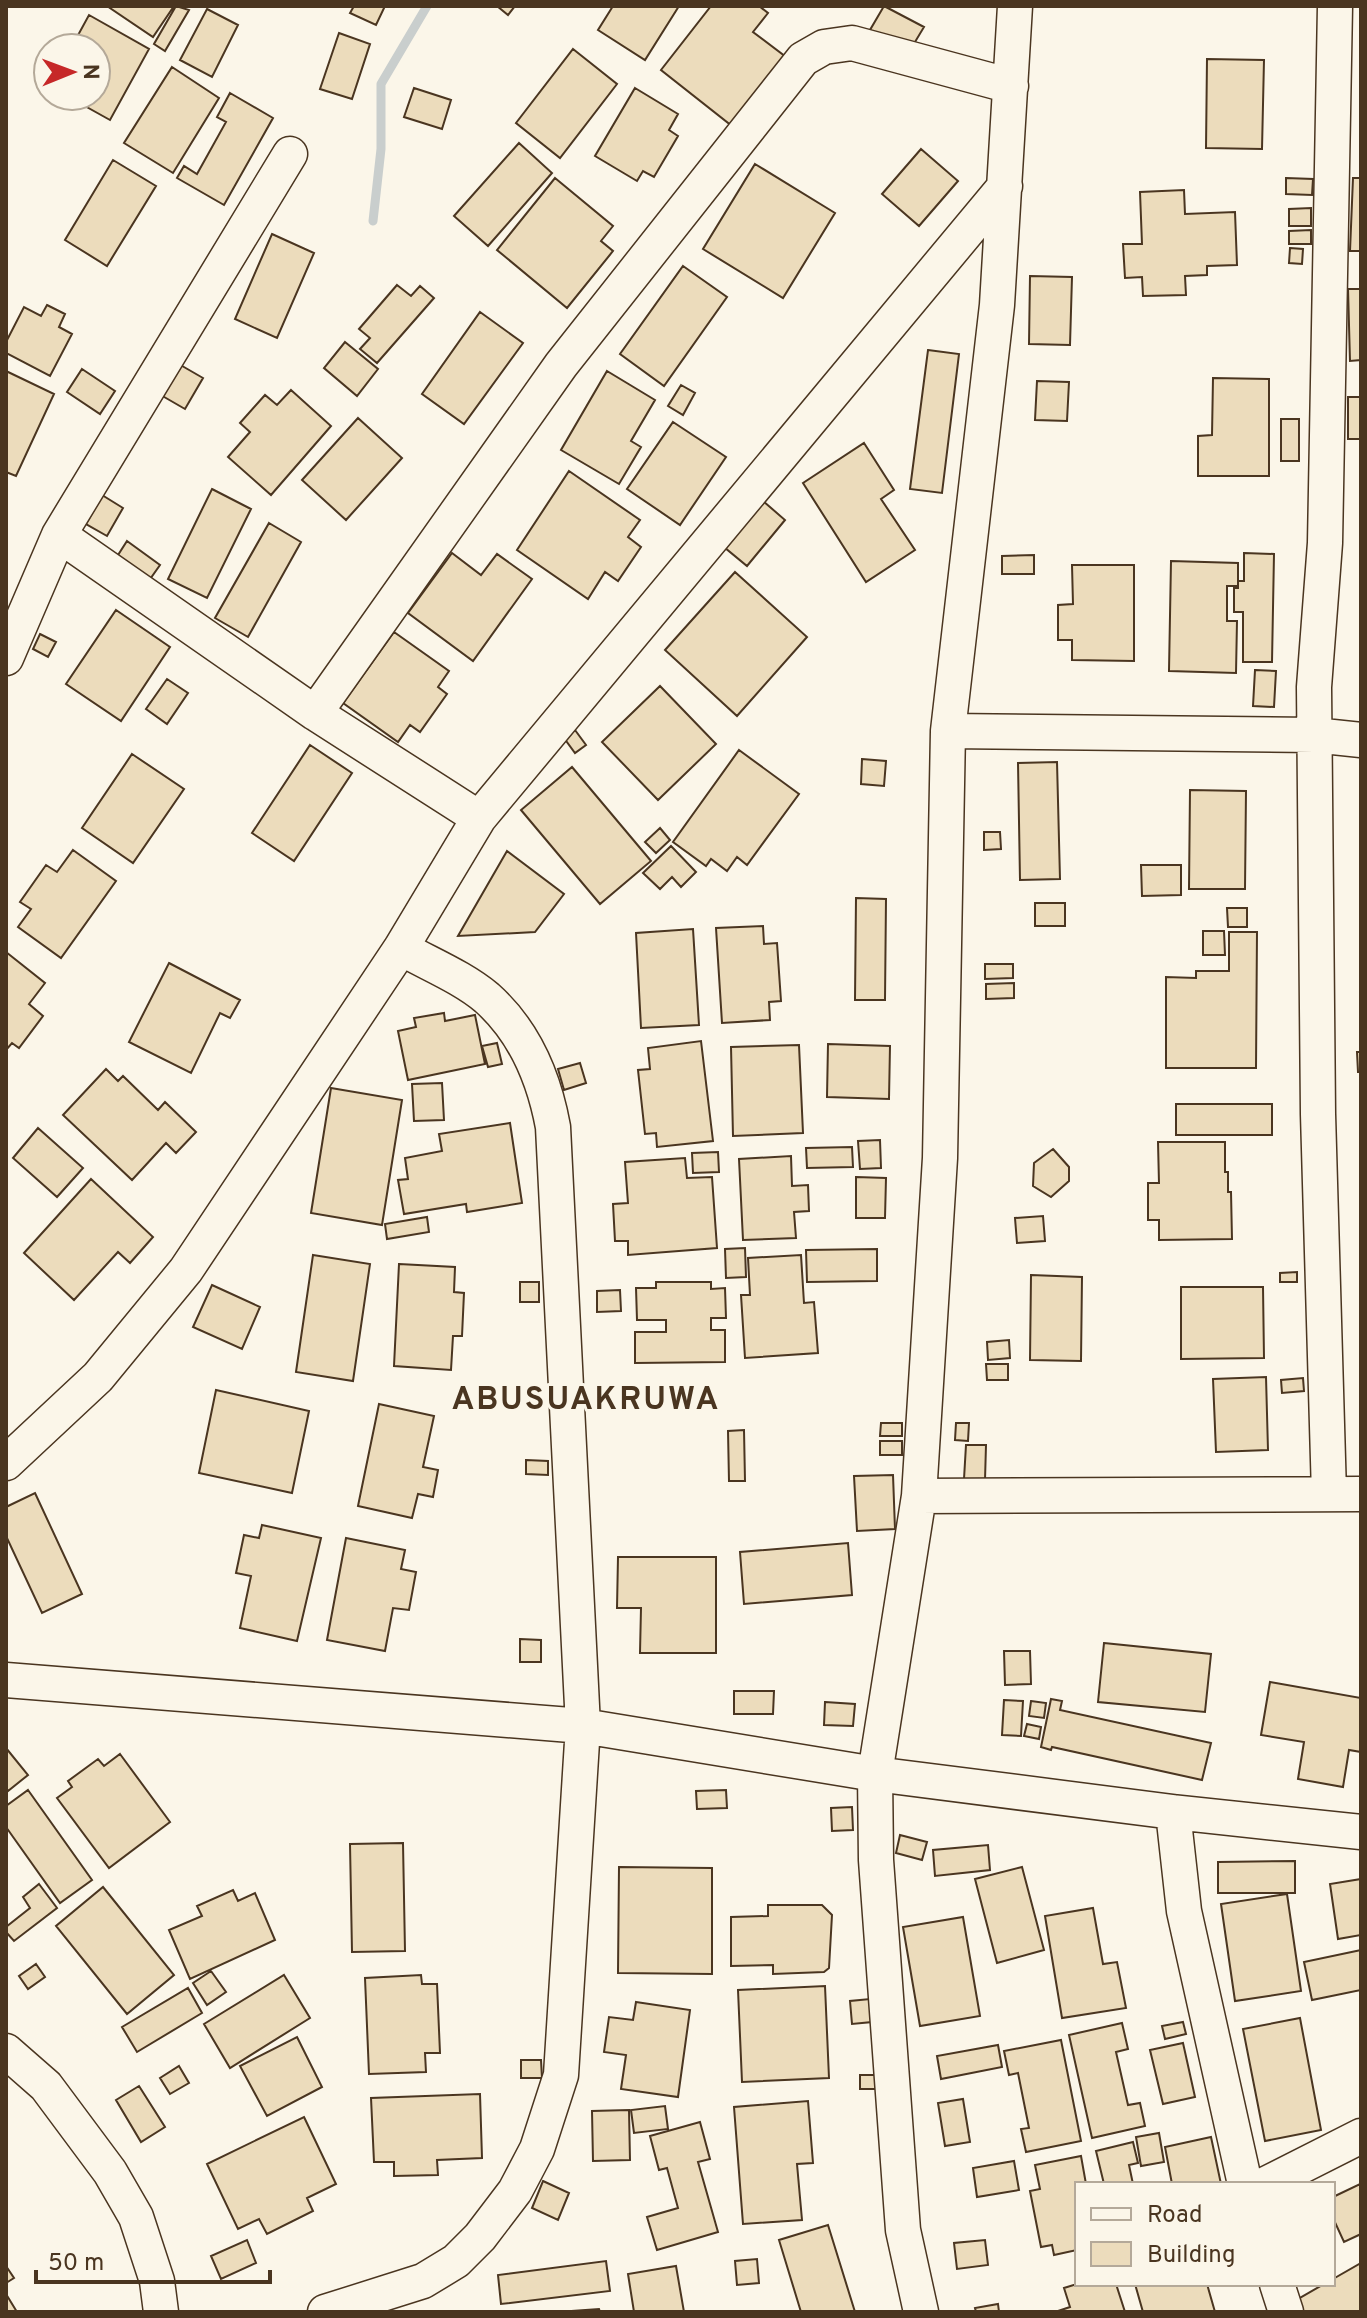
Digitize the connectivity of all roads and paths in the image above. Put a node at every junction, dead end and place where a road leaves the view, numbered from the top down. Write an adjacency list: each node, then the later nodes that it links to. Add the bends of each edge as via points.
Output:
1 (1015, 6): 3 (street)
2 (1335, 6): 10 (street, via 1325,543)
3 (1011, 86): 5 (street); 8 (street, via 852,43 824,47 803,59 561,365)
4 (290, 154): 6 (street)
5 (1005, 186): 9 (street, via 997,305); 12 (street)
6 (59, 535): 7 (street); 8 (street)
7 (6, 658)
8 (315, 713): 12 (street)
9 (948, 731): 10 (street); 16 (street, via 940,1158)
10 (1314, 735): 11 (street); 15 (street, via 1318,1114)
11 (1361, 740)
12 (479, 818): 13 (street)
13 (401, 948): 14 (street, via 186,1270 98,1377); 18 (street, via 487,998 533,1055 547,1093 553,1127)
14 (6, 1463)
15 (1345, 1494): 16 (street)
16 (919, 1496): 19 (street)
17 (6, 1680): 18 (street)
18 (583, 1726): 19 (street); 28 (street, via 561,2075 537,2149 515,2191 456,2261 423,2281)
19 (875, 1774): 20 (street); 29 (street, via 876,1860 903,2230)
20 (1173, 1812): 21 (street); 24 (street, via 1184,1911)
21 (1361, 1832)
22 (6, 2051): 27 (street, via 46,2086 110,2172 136,2217 157,2281)
23 (1361, 2136): 25 (street)
24 (1245, 2182)
25 (1270, 2182)
26 (1278, 2286): 30 (street)
27 (161, 2312)
28 (325, 2312)
29 (921, 2312)
30 (1286, 2312)

